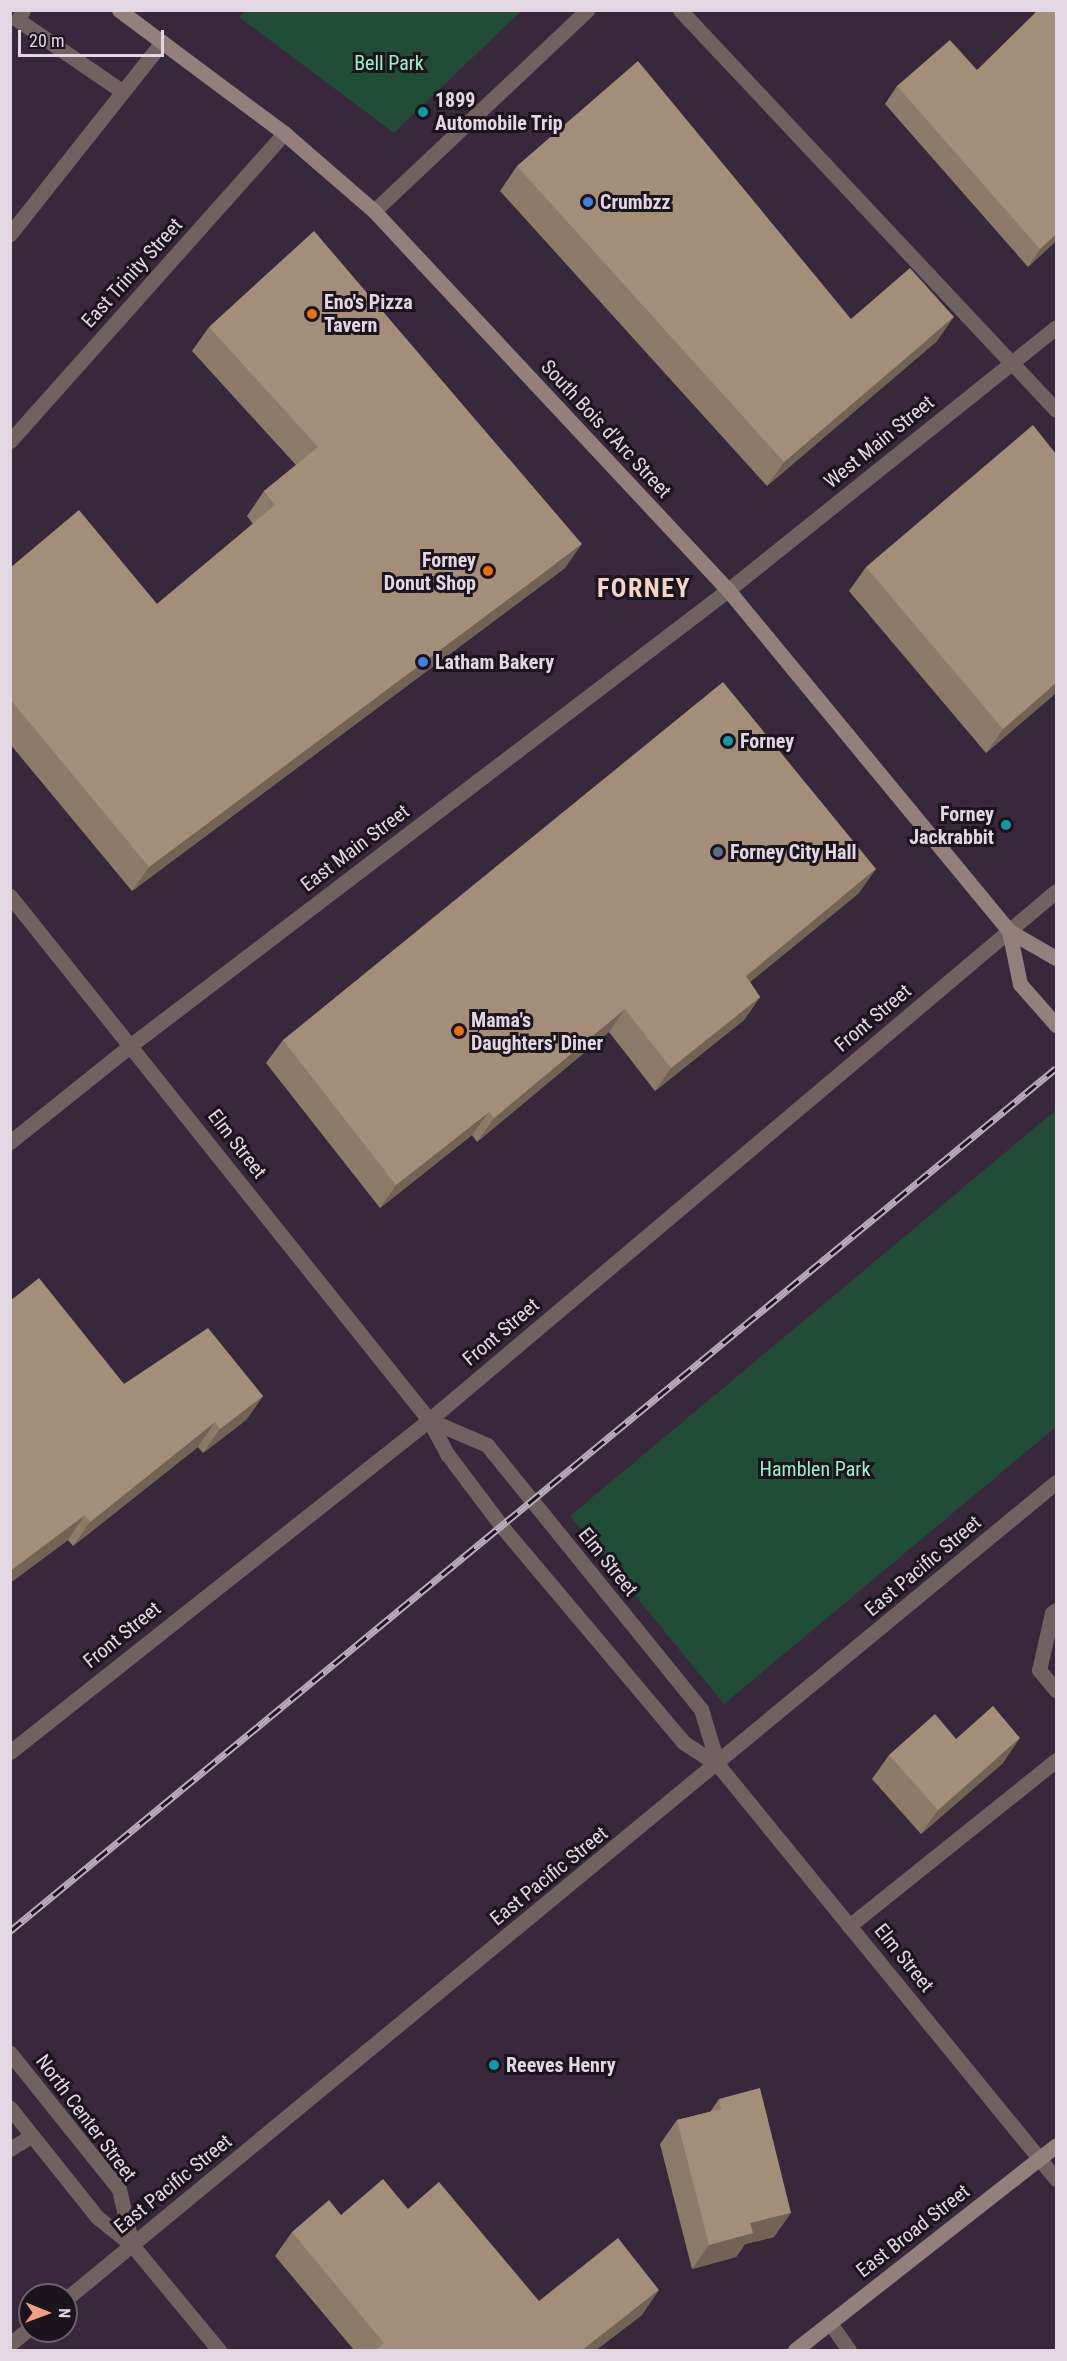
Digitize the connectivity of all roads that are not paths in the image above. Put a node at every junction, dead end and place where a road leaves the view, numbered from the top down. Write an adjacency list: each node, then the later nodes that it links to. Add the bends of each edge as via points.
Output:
1 (119, 10): 5 (main road, South Bois d'Arc Street)
2 (586, 10): 8 (street)
3 (680, 10): 11 (street)
4 (20, 15): 6 (street)
5 (162, 42): 6 (street); 7 (main road, South Bois d'Arc Street)
6 (123, 92): 9 (street)
7 (284, 133): 8 (main road, South Bois d'Arc Street); 13 (street, East Trinity Street)
8 (374, 211): 14 (main road, South Bois d'Arc Street)
9 (10, 234)
10 (1056, 327): 11 (street, West Main Street)
11 (1012, 363): 12 (street); 14 (street, West Main Street)
12 (1056, 410)
13 (10, 441)
14 (728, 591): 17 (main road, South Bois d'Arc Street); 20 (street, East Main Street)
15 (1056, 891): 17 (street, Front Street)
16 (10, 896): 20 (street, Elm Street)
17 (1009, 931): 18 (main road, South Bois d'Arc Street); 19 (main road, South Bois d'Arc Street, via 1020,984); 22 (street, Front Street)
18 (1056, 958)
19 (1056, 1025)
20 (131, 1045): 21 (street, East Main Street); 22 (street, Elm Street)
21 (10, 1142)
22 (429, 1420): 26 (street, Front Street); 28 (street, Elm Street, via 448,1455 510,1537 683,1742); 28 (street, Elm Street, via 487,1445 701,1709)
23 (1056, 1482): 28 (street, East Pacific Street)
24 (1056, 1610): 25 (street, via 1052,1613 1039,1670)
25 (1056, 1690)
26 (10, 1752)
27 (1056, 1760): 29 (street)
28 (718, 1765): 29 (street, Elm Street); 37 (street, East Pacific Street)
29 (849, 1926): 35 (street, Elm Street)
30 (10, 2053): 37 (street, North Center Street, via 119,2189)
31 (10, 2108): 32 (street, North Center Street)
32 (31, 2136): 34 (street); 37 (street, North Center Street, via 97,2217)
33 (1056, 2145): 35 (main road, East Broad Street)
34 (10, 2149)
35 (1040, 2158): 36 (street, Elm Street); 39 (main road, East Broad Street)
36 (1056, 2179)
37 (132, 2245): 38 (street, East Pacific Street); 40 (street, North Center Street)
38 (78, 2289)
39 (830, 2323): 41 (main road, East Broad Street); 42 (street)
40 (219, 2350)
41 (795, 2350)
42 (849, 2350)

